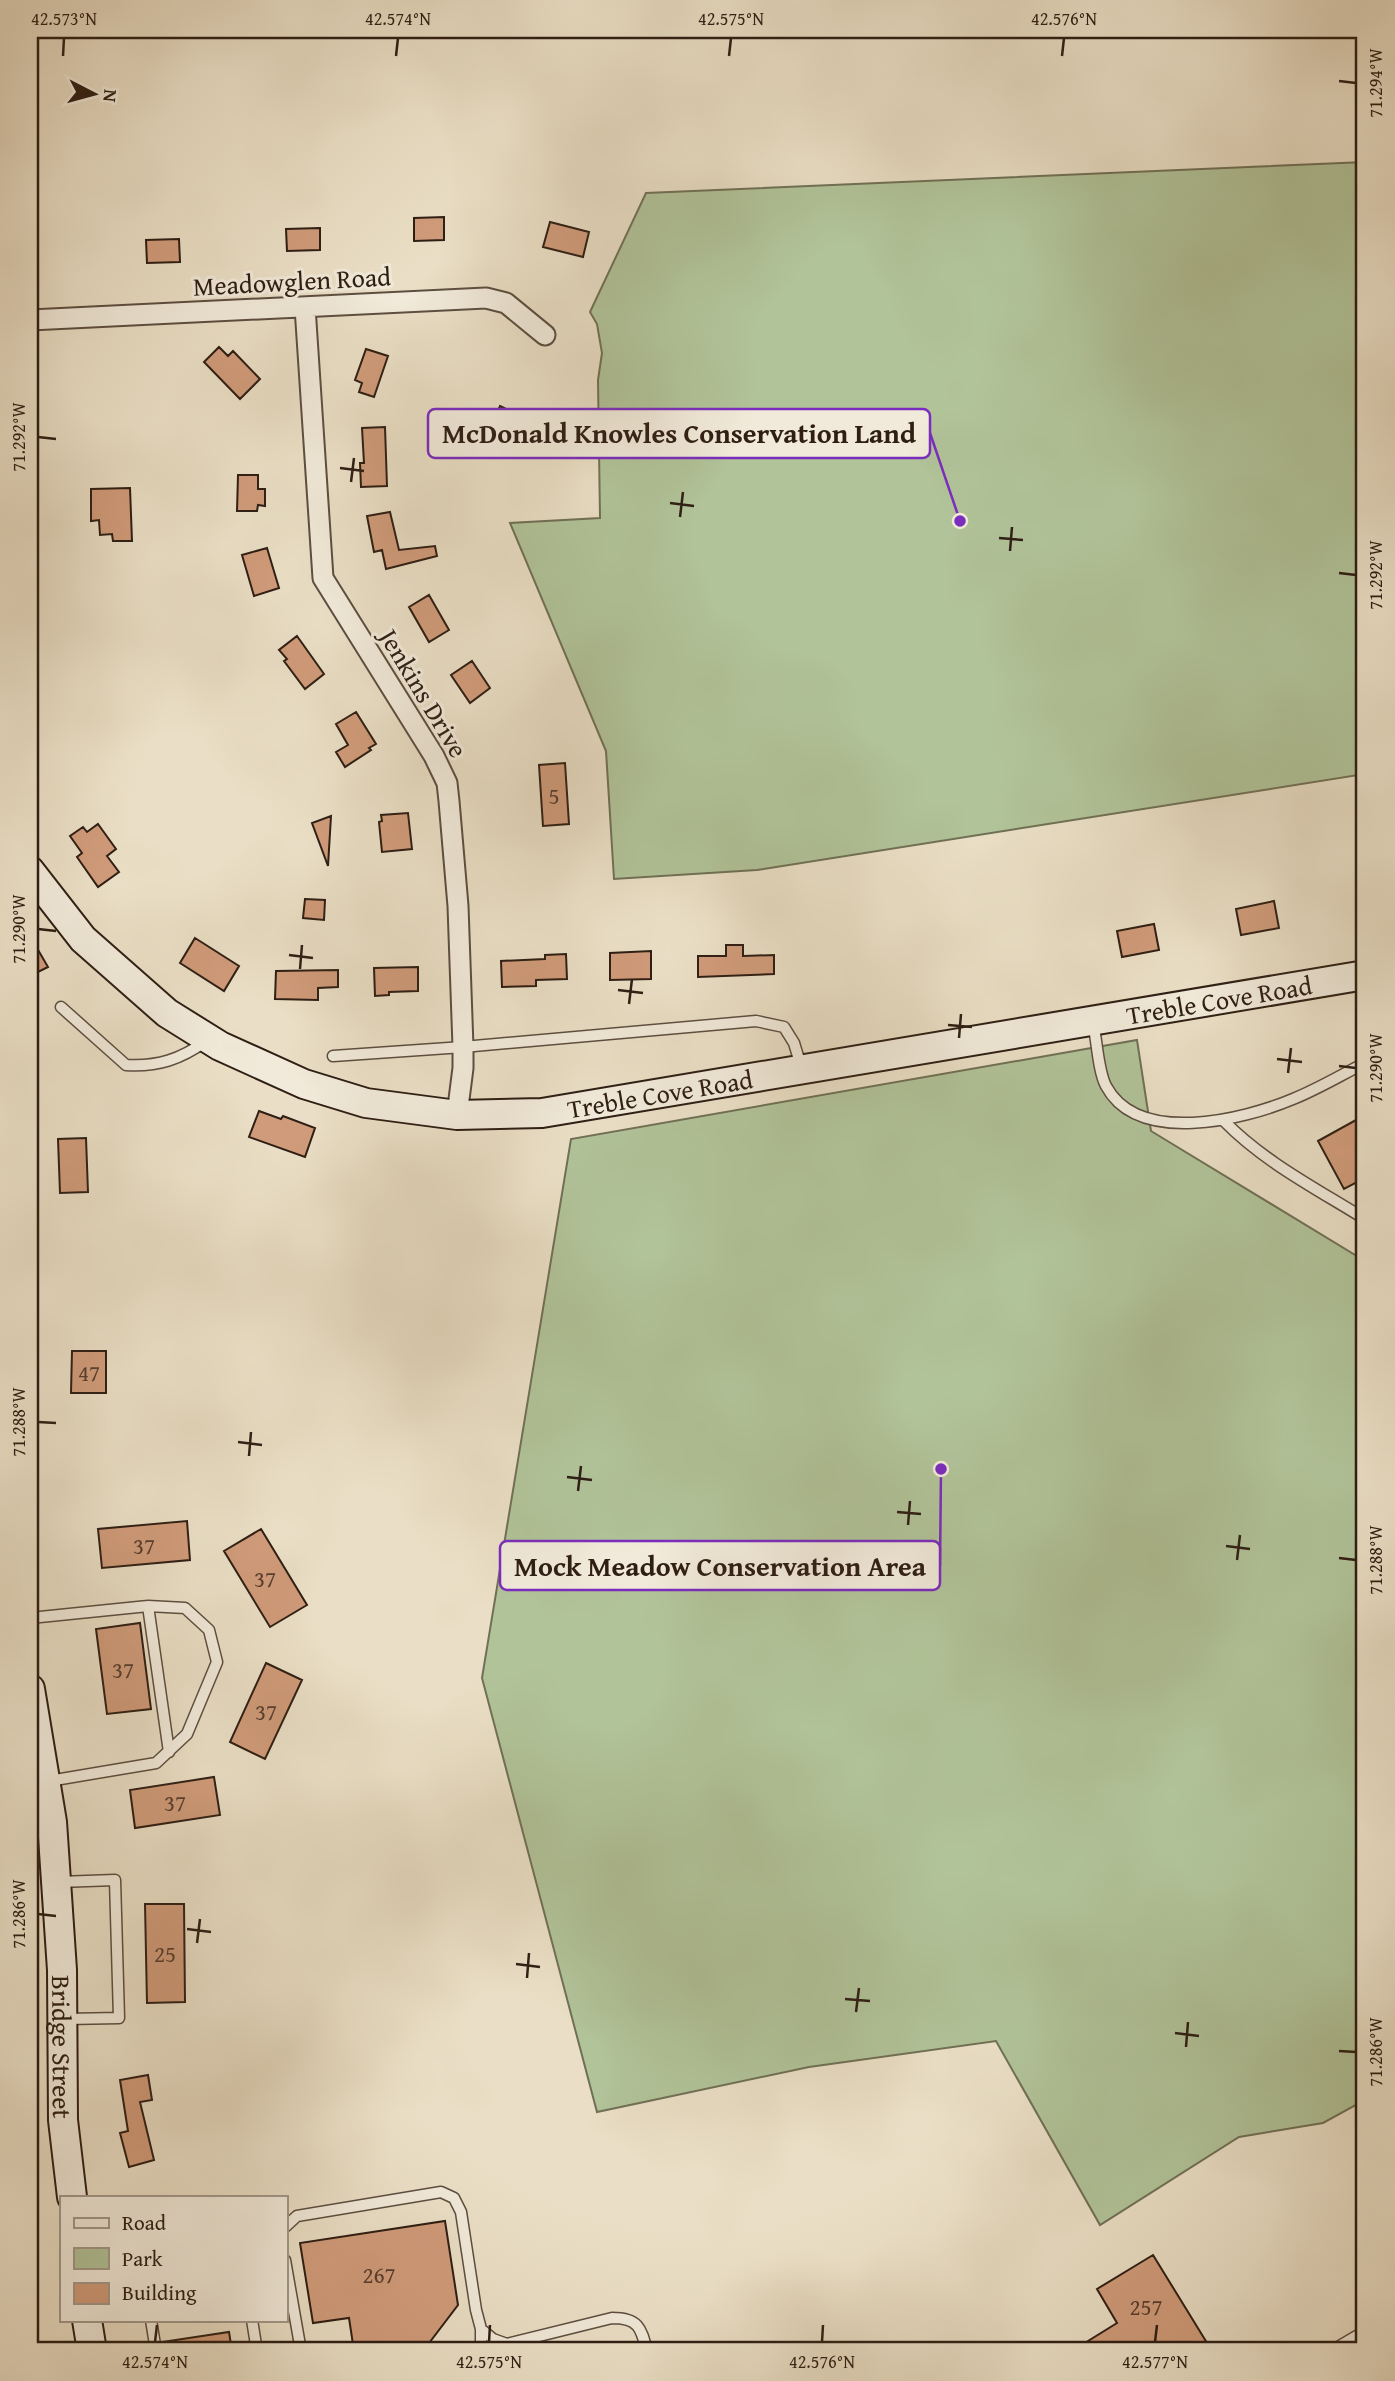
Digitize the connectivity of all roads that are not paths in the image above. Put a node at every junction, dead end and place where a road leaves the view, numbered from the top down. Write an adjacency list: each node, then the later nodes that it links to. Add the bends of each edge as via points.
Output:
1 (305, 307): 2 (street, Meadowglen Road); 3 (street, Meadowglen Road, via 495,299); 9 (street, Jenkins Drive, via 323,578 447,783 458,906)
2 (30, 320)
3 (545, 335)
4 (30, 871): 8 (main road, Treble Cove Road, via 83,939 167,1013)
5 (1365, 975): 7 (main road, Treble Cove Road)
6 (61, 1007): 8 (lane, via 127,1065 162,1064)
7 (1093, 1022): 12 (main road, Treble Cove Road); 14 (lane, via 1105,1084 1120,1105 1139,1116 1173,1122)
8 (209, 1039): 13 (main road, Treble Cove Road, via 304,1084 354,1100)
9 (463, 1047): 10 (lane); 12 (lane, via 756,1021 784,1027); 13 (street, Jenkins Drive)
10 (333, 1056)
11 (1365, 1063): 14 (lane, via 1293,1099)
12 (802, 1070): 13 (main road, Treble Cove Road, via 542,1113)
13 (457, 1115)
14 (1224, 1121): 15 (lane, via 1270,1160)
15 (1365, 1219)
16 (148, 1606): 17 (lane); 19 (lane); 19 (lane, via 185,1608 209,1630 217,1662 187,1734)
17 (30, 1618)
18 (30, 1689): 20 (main road, Bridge Street)
19 (169, 1752): 20 (lane, via 156,1763)
20 (45, 1782): 21 (main road, Bridge Street)
21 (55, 1882): 22 (main road, Bridge Street); 22 (lane, via 115,1880 119,2018)
22 (61, 2019): 23 (main road, Bridge Street, via 63,2120)
23 (72, 2196)
24 (287, 2225): 29 (lane, via 297,2216 441,2192 454,2198 461,2212)
25 (287, 2271): 34 (lane)
26 (87, 2322): 31 (main road)
27 (152, 2322): 32 (lane)
28 (252, 2322): 33 (lane)
29 (481, 2329): 35 (lane); 36 (lane, via 507,2344 626,2318 637,2324)
30 (1365, 2331): 37 (lane)
31 (92, 2351)
32 (156, 2351)
33 (257, 2351)
34 (301, 2351)
35 (481, 2351)
36 (647, 2351)
37 (1331, 2351)

